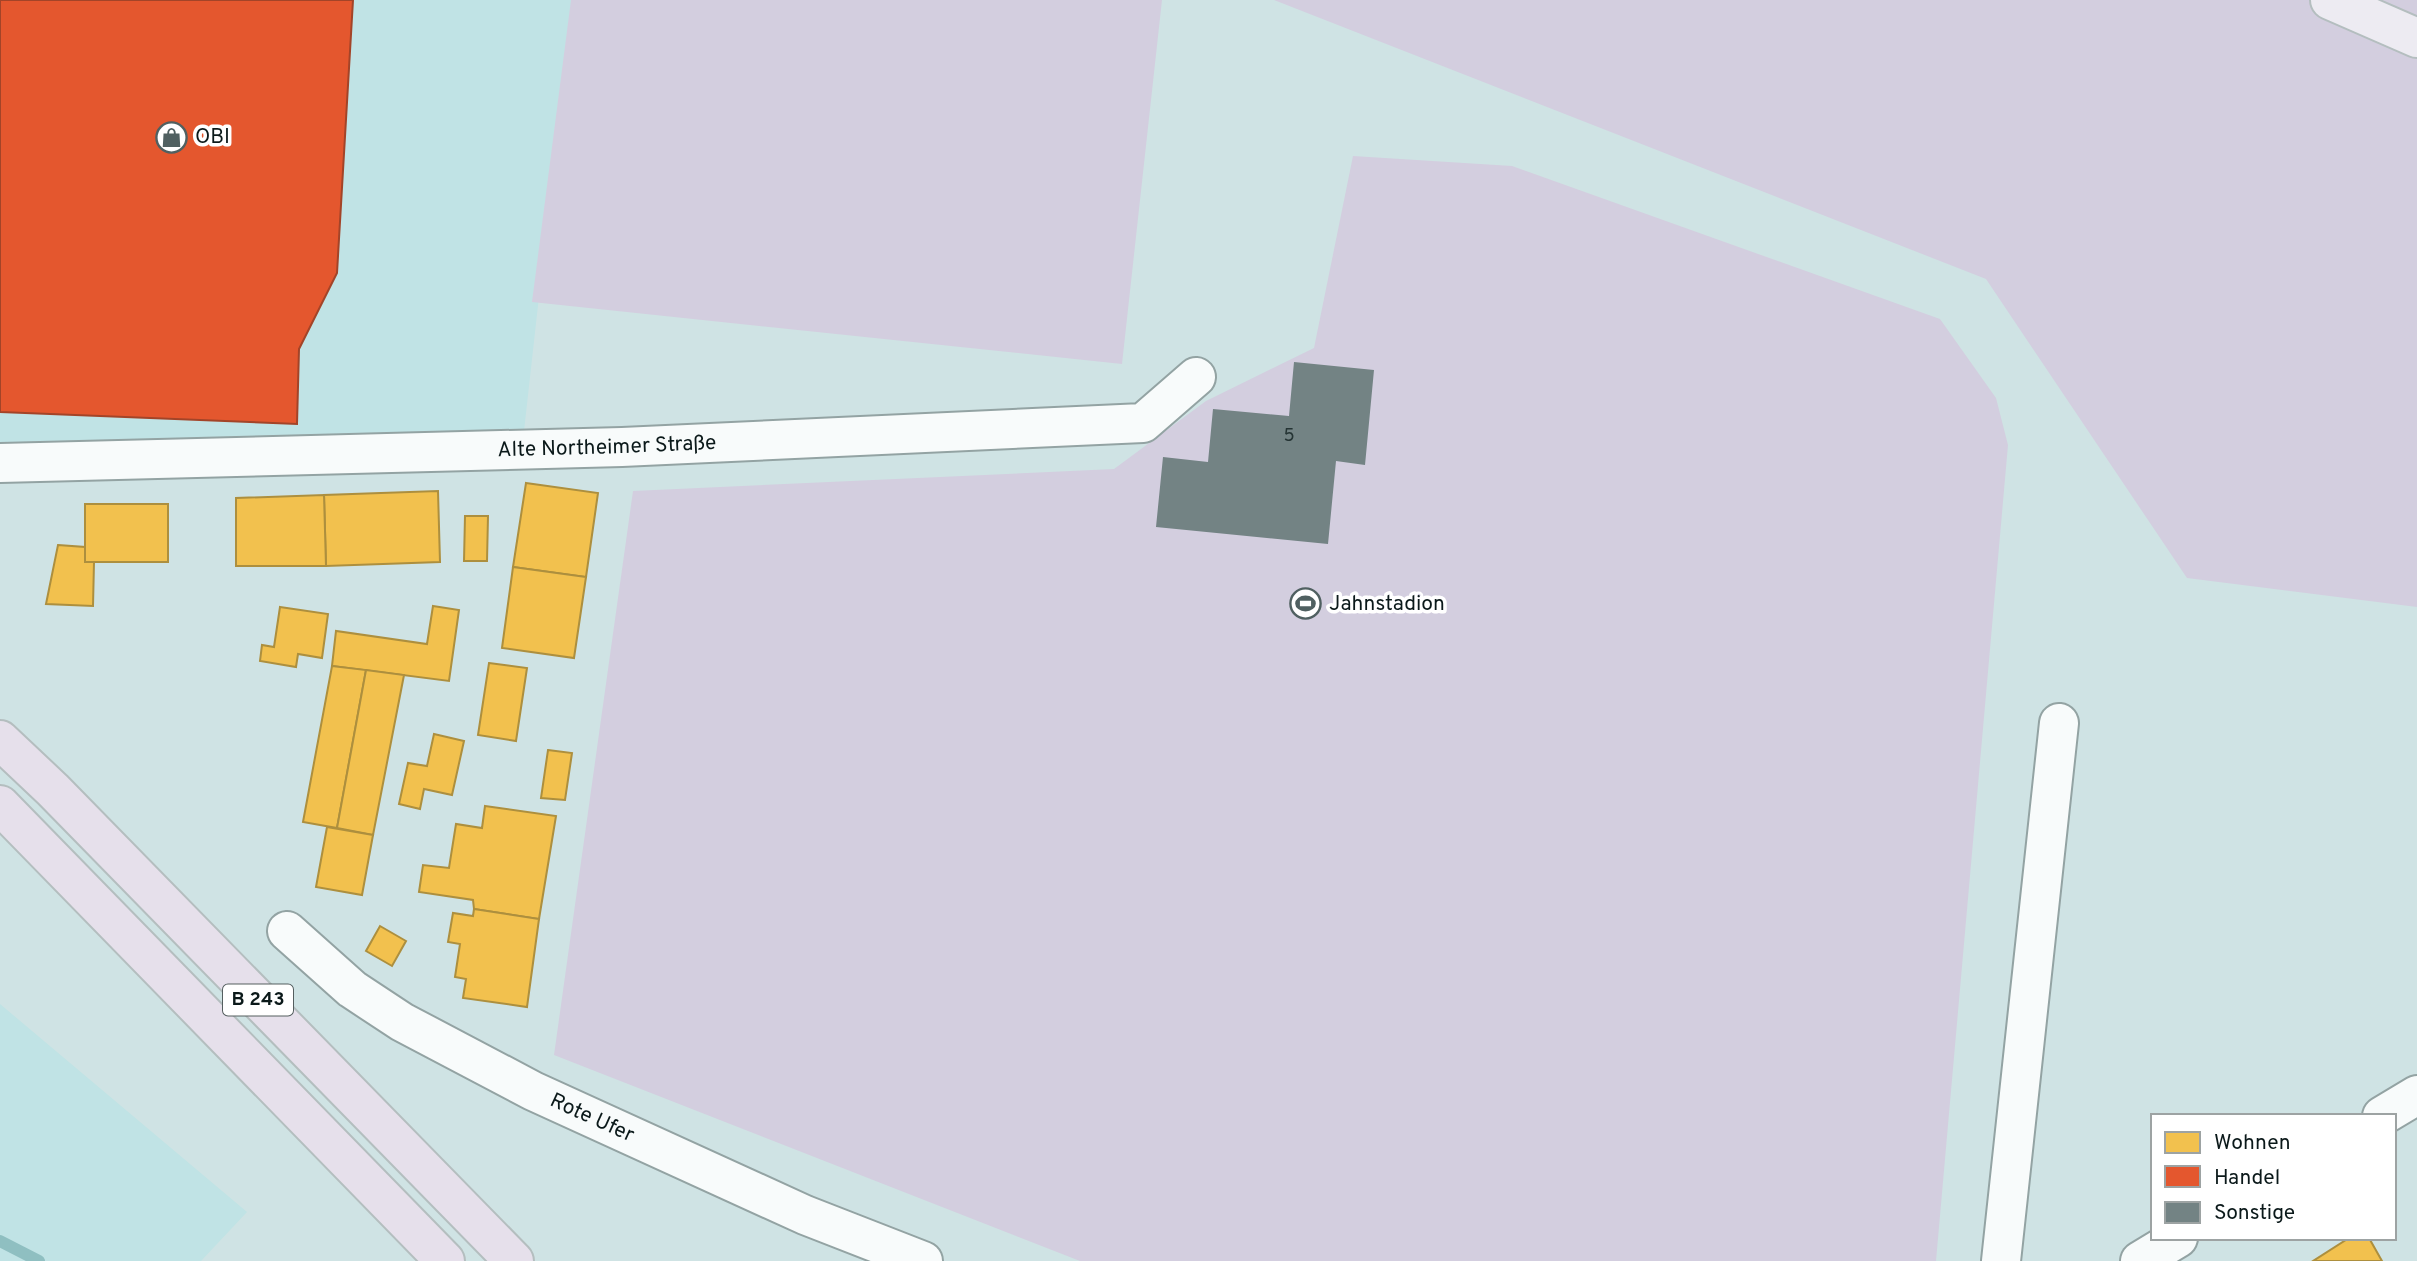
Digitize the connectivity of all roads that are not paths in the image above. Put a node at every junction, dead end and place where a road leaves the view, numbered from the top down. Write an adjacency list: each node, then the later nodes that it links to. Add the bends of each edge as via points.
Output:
1 (2330, 0): 2 (main road)
2 (2417, 38)
3 (1196, 377): 4 (street, Alte Northeimer Straße, via 1143,424 622,447)
4 (0, 463)
5 (2059, 723): 15 (street)
6 (0, 740): 13 (highway, B 243)
7 (0, 805): 12 (highway, B 243)
8 (287, 930): 14 (street, Rote Ufer, via 352,989 402,1022 533,1091 806,1215)
9 (2417, 1095): 10 (street)
10 (2385, 1114)
11 (2175, 1240): 16 (street)
12 (445, 1261)
13 (514, 1261)
14 (923, 1261)
15 (2001, 1261)
16 (2140, 1261)

